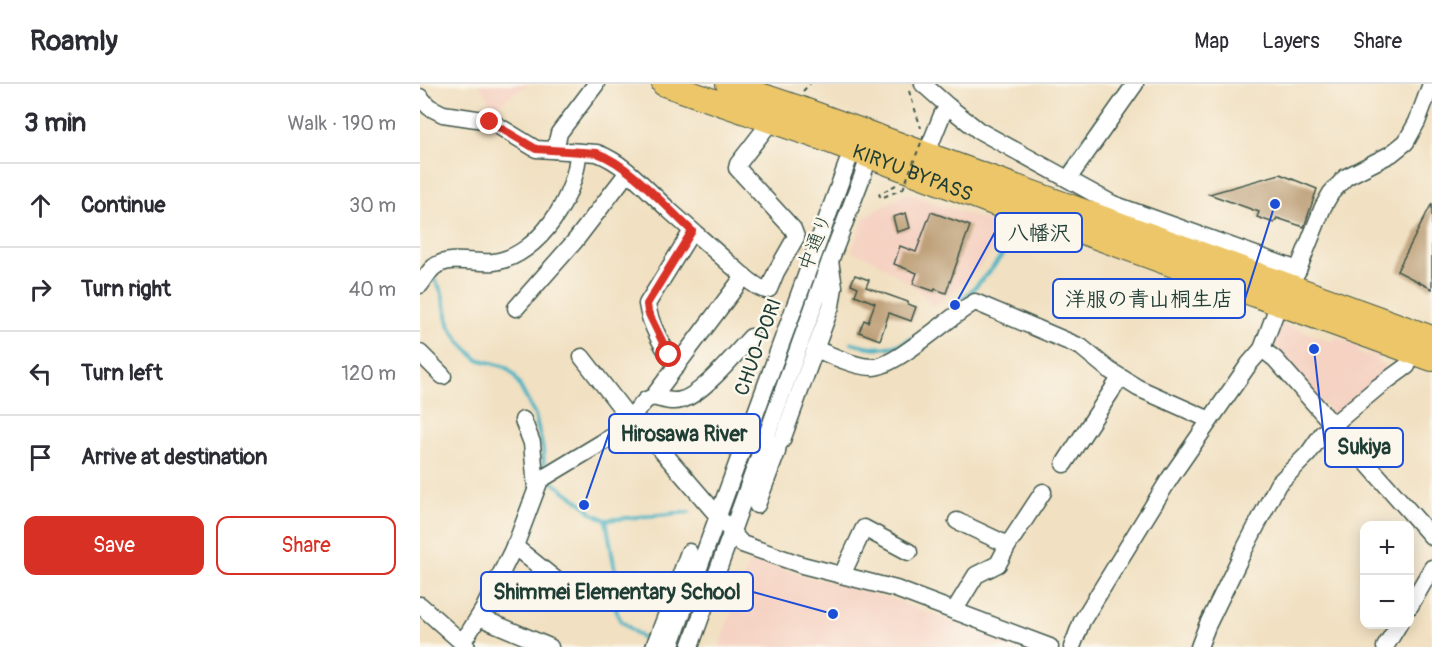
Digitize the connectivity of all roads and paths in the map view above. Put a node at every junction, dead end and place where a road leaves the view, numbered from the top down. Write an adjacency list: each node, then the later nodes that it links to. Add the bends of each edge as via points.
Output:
1 (596, 84): 11 (street, via 559,133)
2 (664, 84): 9 (highway, KIRYU BYPASS)
3 (728, 84): 10 (highway, KIRYU BYPASS)
4 (1135, 84): 15 (street)
5 (915, 85): 8 (street); 16 (path, bridge, via 923,138 905,187 881,198 879,194)
6 (1430, 93): 21 (street, via 1406,142 1347,177 1331,193)
7 (420, 97): 11 (street, via 435,111 490,122 536,149)
8 (949, 107): 13 (street, via 942,115); 15 (street, via 978,130)
9 (768, 120): 10 (highway, KIRYU BYPASS); 19 (street, via 738,168 796,237 769,289 762,290)
10 (863, 147): 13 (highway, KIRYU BYPASS); 18 (street, 中通り); 21 (highway, KIRYU BYPASS, via 996,204 1077,230); 44 (street, CHUO-DORI)
11 (555, 150): 12 (street)
12 (578, 152): 14 (street, via 603,155); 20 (street, via 577,169 568,191 530,247 494,262 448,262 435,266)
13 (927, 155): 21 (highway, KIRYU BYPASS)
14 (628, 172): 17 (street); 22 (street)
15 (1063, 176): 21 (street, via 1113,204)
16 (896, 185)
17 (692, 231): 19 (street); 31 (street, via 647,304 663,345)
18 (830, 261): 26 (street, via 833,299); 39 (street, 中通り)
19 (744, 276): 31 (street)
20 (420, 285)
21 (1288, 286): 27 (street); 28 (highway, KIRYU BYPASS)
22 (516, 308)
23 (766, 313): 24 (path)
24 (773, 315)
25 (752, 337): 34 (street, via 693,395 676,401)
26 (815, 349): 33 (street, via 865,366 881,366 975,302 1081,347); 39 (street, via 782,440)
27 (1262, 349): 37 (street); 38 (street)
28 (1426, 350): 38 (street)
29 (420, 353): 32 (street)
30 (582, 357): 35 (street)
31 (677, 366): 34 (street)
32 (443, 376)
33 (1120, 378): 37 (street); 40 (street)
34 (653, 397): 35 (street)
35 (631, 417): 41 (street, via 613,436 540,480); 44 (street)
36 (522, 420): 41 (street, via 532,443)
37 (1210, 420): 67 (street, via 1082,621)
38 (1332, 426): 47 (street); 68 (street, via 1271,495)
39 (771, 443): 43 (street, via 777,452); 46 (street, 中通り)
40 (1064, 464)
41 (536, 488): 49 (street)
42 (1043, 492): 48 (street)
43 (757, 505)
44 (719, 517): 46 (street); 56 (street, CHUO-DORI)
45 (957, 521): 48 (street)
46 (732, 533): 53 (street, via 747,546); 65 (street, 中通り)
47 (1432, 537)
48 (1008, 545): 58 (street, via 996,566 976,575)
49 (514, 546): 54 (street); 59 (street)
50 (690, 552): 56 (street, via 674,593)
51 (909, 552): 53 (street, via 864,528)
52 (1432, 568): 55 (street)
53 (842, 574): 58 (street, via 896,588)
54 (555, 579)
55 (1414, 599)
56 (681, 600): 63 (street, via 668,608); 64 (street, CHUO-DORI)
57 (420, 605): 61 (street)
58 (954, 611): 66 (street)
59 (479, 617): 61 (street); 62 (street)
60 (1396, 629): 69 (street)
61 (464, 644)
62 (550, 647)
63 (654, 647)
64 (670, 647)
65 (690, 647)
66 (1050, 647)
67 (1072, 647)
68 (1199, 647)
69 (1385, 647)

